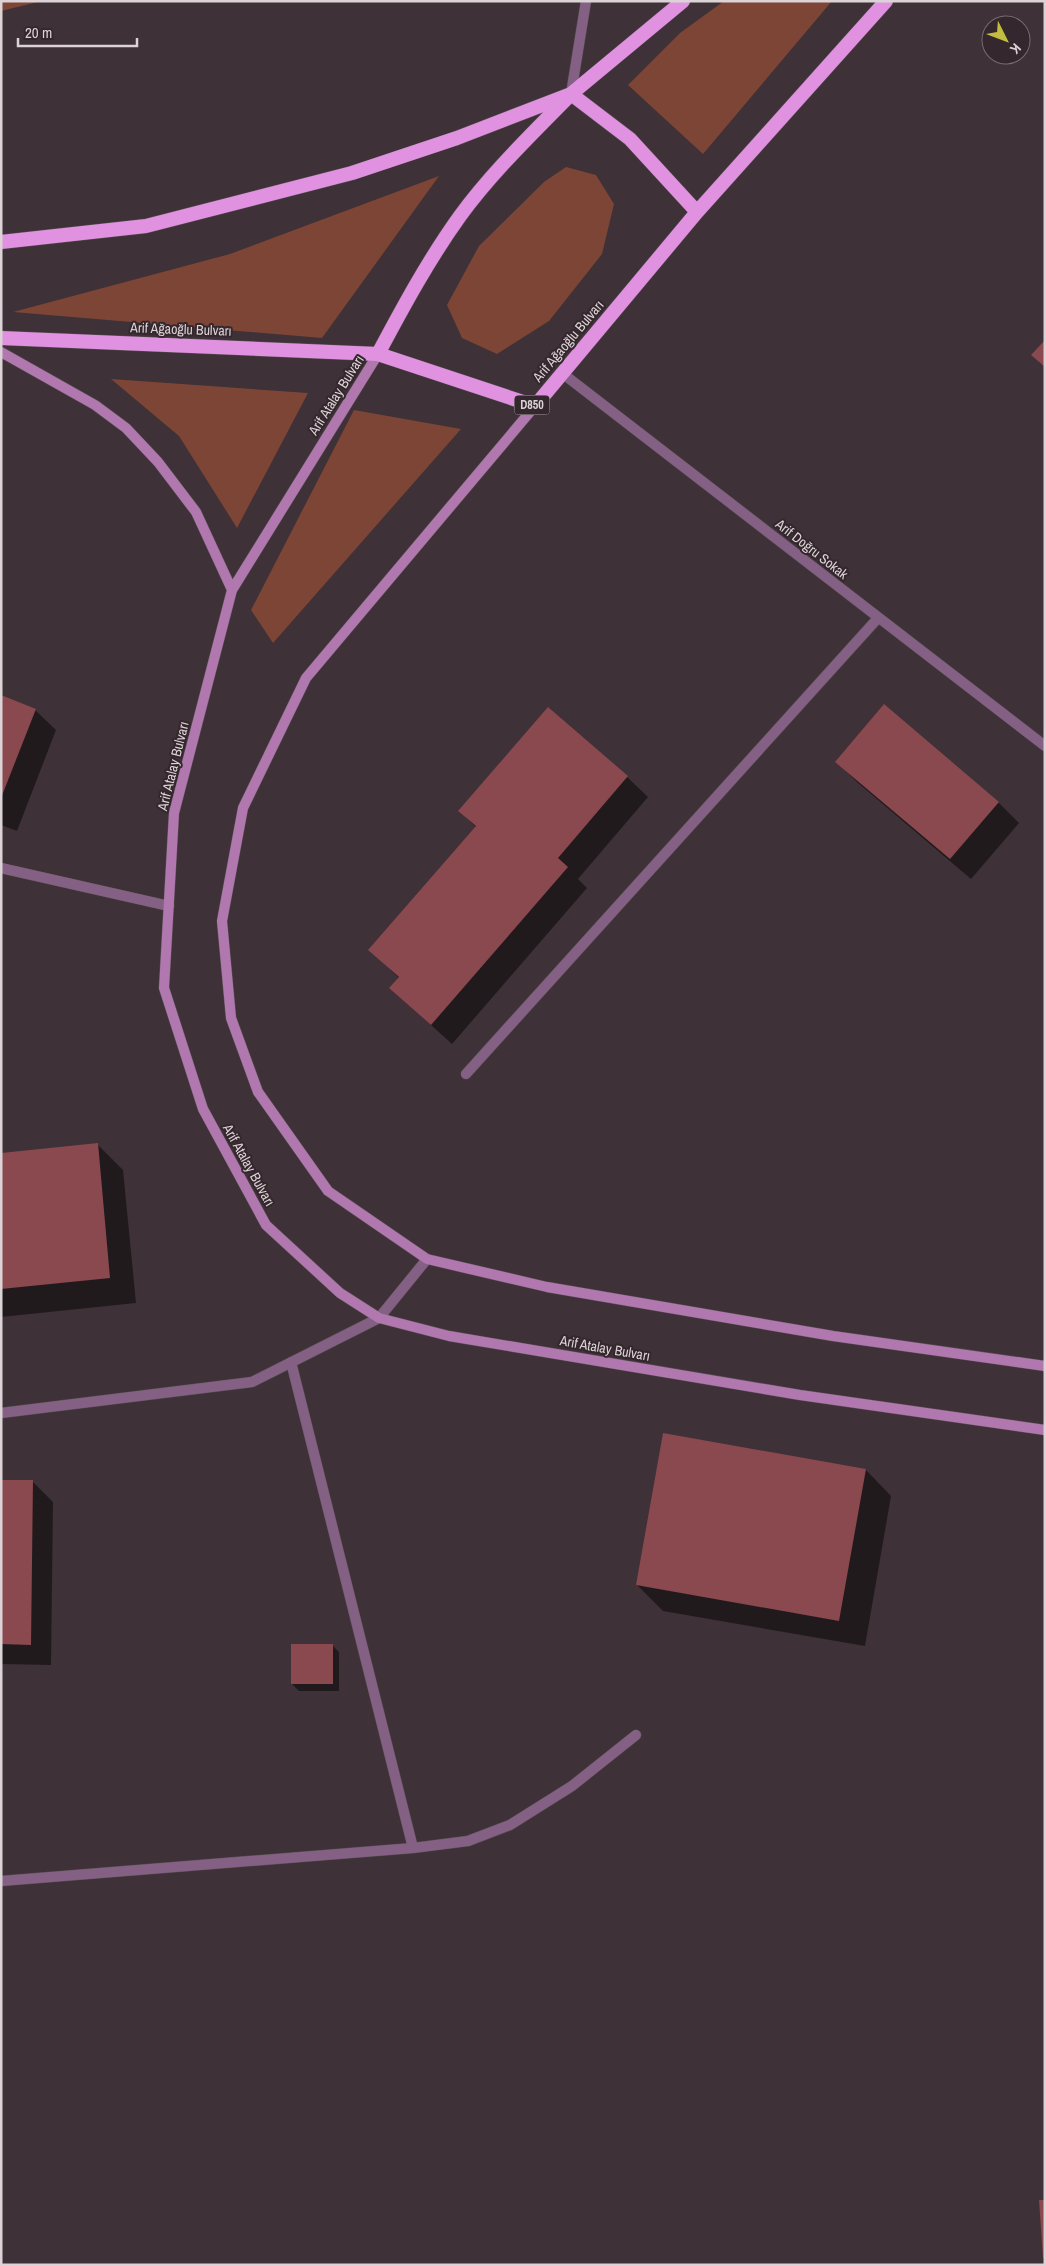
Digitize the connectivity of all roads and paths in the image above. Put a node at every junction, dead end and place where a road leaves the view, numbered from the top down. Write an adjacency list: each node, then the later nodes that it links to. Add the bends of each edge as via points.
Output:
1 (586, 1): 4 (street)
2 (683, 1): 4 (highway)
3 (886, 1): 5 (highway, Arif Ağaoğlu Bulvarı / D850)
4 (571, 94): 5 (highway, via 630,139); 6 (highway, via 457,138 352,173 146,226); 9 (highway, via 508,158 460,215 413,289)
5 (697, 212): 10 (highway, Arif Ağaoğlu Bulvarı / D850)
6 (1, 242)
7 (1, 338): 9 (highway, Arif Ağaoğlu Bulvarı / D850)
8 (1, 352): 12 (main road, via 95,405 126,428 158,462 196,512)
9 (378, 354): 11 (highway, Arif Ağaoğlu Bulvarı / D850); 12 (main road, Arif Atalay Bulvarı)
10 (562, 373): 11 (highway, Arif Ağaoğlu Bulvarı / D850); 13 (street, Arif Doğru Sokak)
11 (535, 406): 18 (main road, via 306,678 243,808 222,921 231,1018 258,1092 328,1191)
12 (232, 590): 16 (main road, Arif Atalay Bulvarı, via 174,813)
13 (878, 618): 14 (street, Arif Doğru Sokak); 17 (street)
14 (1045, 746)
15 (1, 868): 16 (street)
16 (169, 906): 19 (main road, Arif Atalay Bulvarı, via 164,988 202,1109 266,1224 340,1293)
17 (466, 1074)
18 (427, 1259): 19 (street); 21 (main road, via 547,1286 823,1334)
19 (379, 1318): 20 (street); 23 (main road, Arif Atalay Bulvarı, via 449,1336 761,1388)
20 (291, 1362): 22 (street, via 252,1382); 25 (street)
21 (1045, 1366)
22 (1, 1413)
23 (1045, 1430)
24 (636, 1735): 25 (street, via 572,1786 510,1825 468,1842)
25 (413, 1848): 26 (street)
26 (1, 1881)

